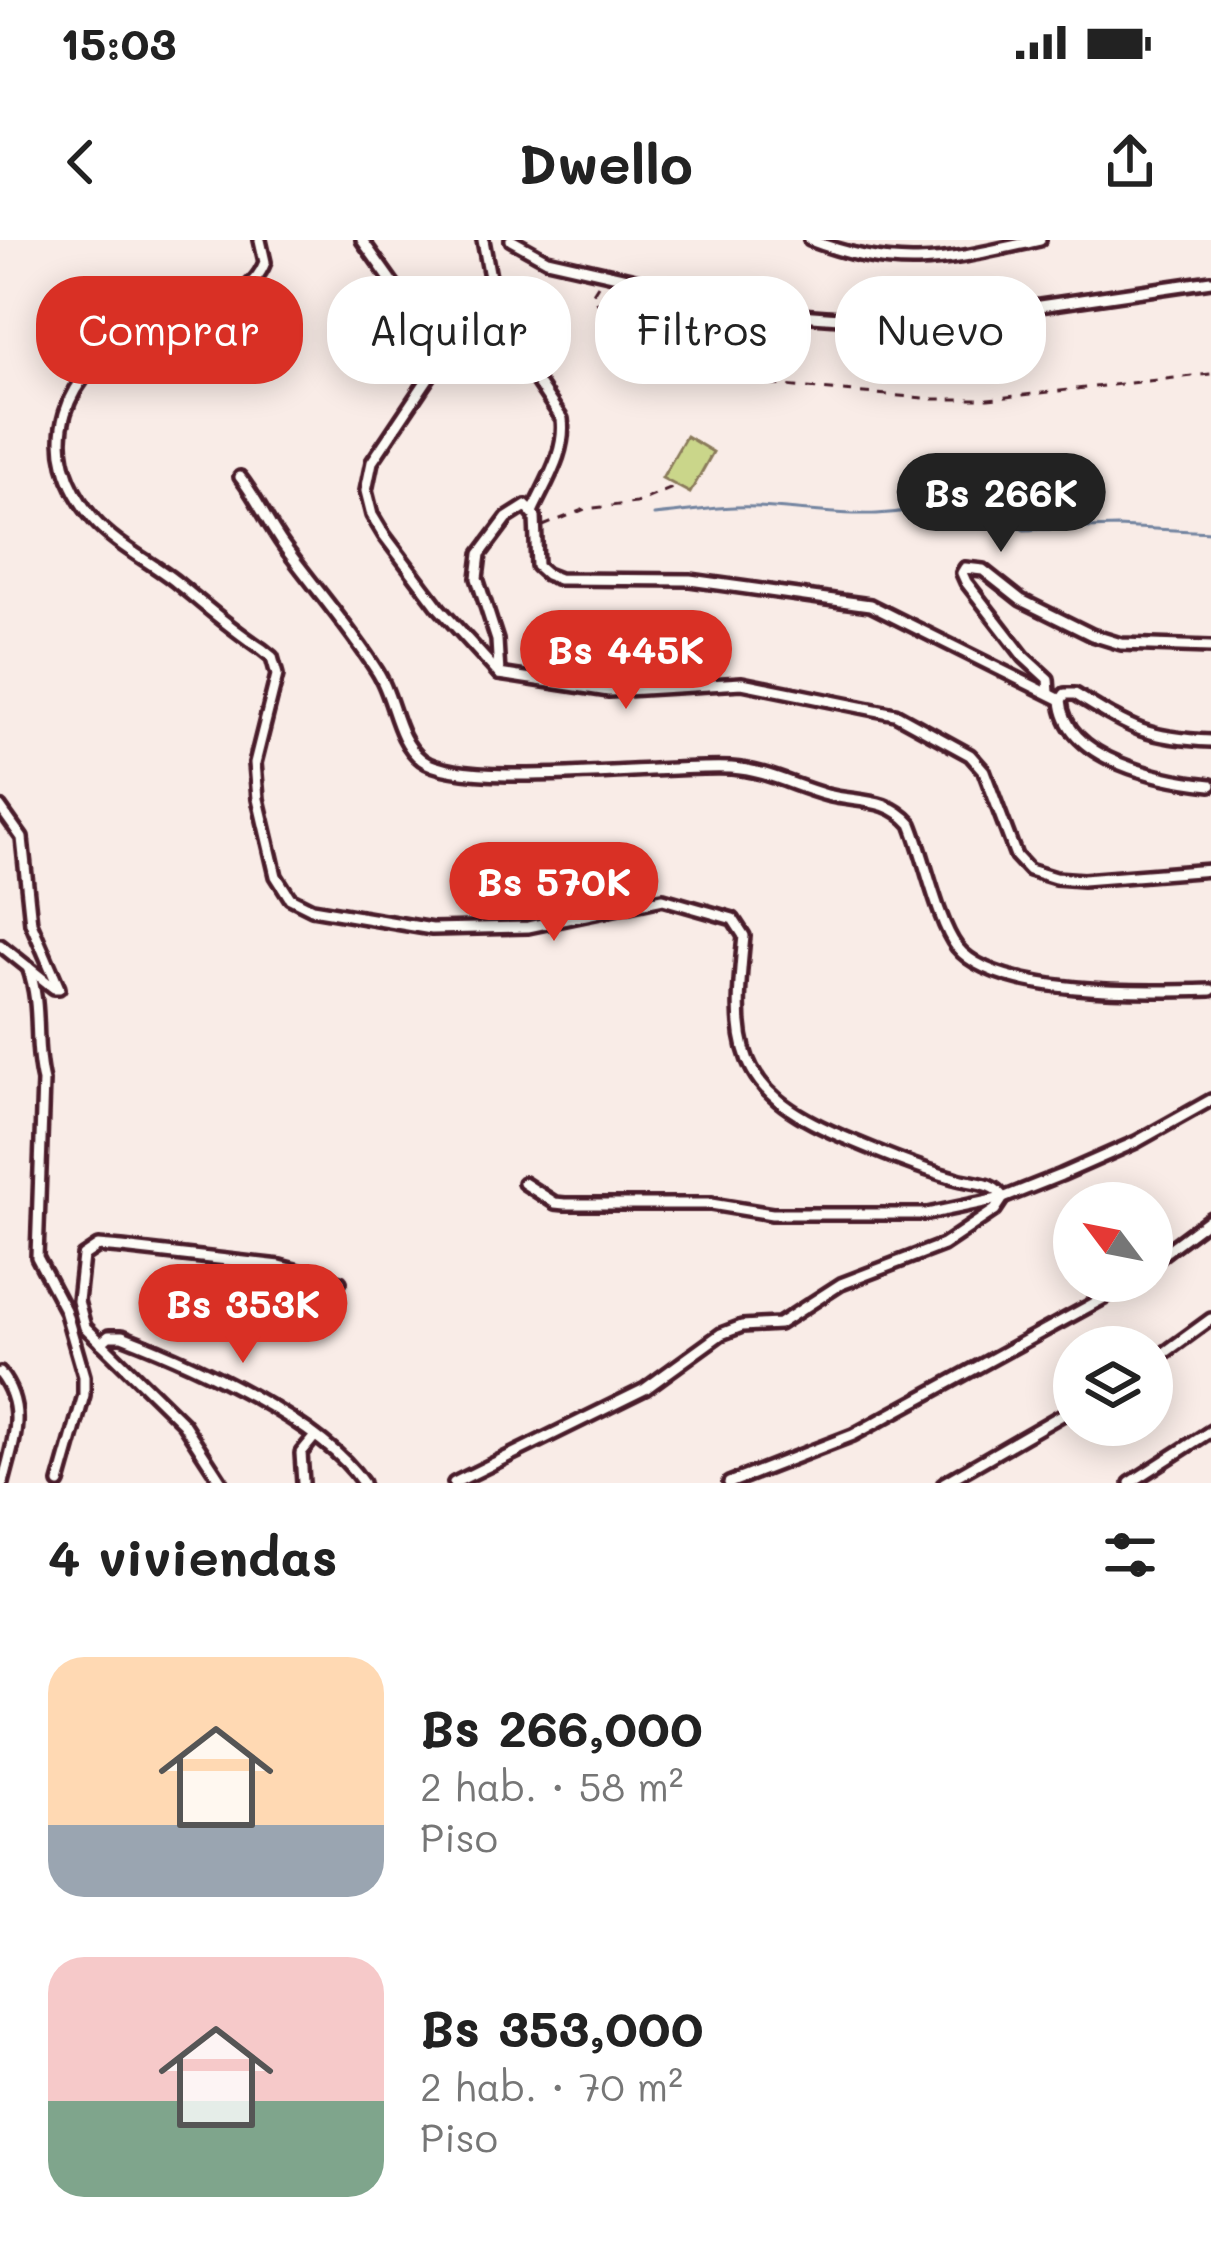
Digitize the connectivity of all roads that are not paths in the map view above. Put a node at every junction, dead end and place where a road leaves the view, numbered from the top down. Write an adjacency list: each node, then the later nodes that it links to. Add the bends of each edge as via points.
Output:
1 (260, 240): 23 (street, via 265,262 252,285 142,331 86,371 69,400 62,440 69,480 94,520 276,665 255,763 276,876 290,898 312,909 432,929 528,927 663,899 733,920 744,936 740,1034 770,1097 806,1121 905,1163 990,1185)
2 (362, 240): 11 (street, via 441,351 372,462 372,514)
3 (483, 240): 9 (street, via 499,325 562,418 560,454)
4 (511, 240): 7 (street, via 547,260 785,314 881,321 951,319)
5 (810, 240): 6 (street, via 902,263)
6 (1040, 240)
7 (1211, 281)
8 (239, 477): 20 (street, via 380,674 412,748 434,767 541,776 733,768 878,802 911,824 953,942 974,961 1044,986)
9 (532, 509): 11 (street, via 516,509 480,554 477,578); 12 (street, via 537,566 559,579 691,580 870,605)
10 (1211, 647): 12 (street, via 1091,635 983,570 965,568 966,582 1048,679)
11 (499, 674): 17 (street, via 609,691 742,682 895,714 984,771 1016,856 1029,870 1083,880)
12 (1049, 693): 13 (street)
13 (1061, 700): 14 (street, via 1075,694 1145,734); 15 (street, via 1070,727 1104,756 1167,781)
14 (1211, 741)
15 (1211, 785)
16 (0, 807): 19 (street, via 22,838 31,923 59,988)
17 (1211, 870)
18 (0, 945): 19 (street)
19 (28, 967): 36 (street, via 43,1081 38,1257 65,1310 84,1376)
20 (1211, 990)
21 (1211, 1100): 23 (street, via 1136,1142)
22 (524, 1184): 23 (street, via 555,1203 711,1204 772,1214 897,1216)
23 (1003, 1198): 40 (street, via 943,1245 842,1284 788,1321 722,1334 645,1390)
24 (1211, 1218): 25 (street)
25 (1173, 1246)
26 (340, 1282): 29 (street, via 280,1266 98,1246 81,1262 78,1301 85,1327)
27 (1097, 1302): 41 (street, via 853,1435)
28 (1211, 1319): 30 (street)
29 (101, 1343): 34 (street, via 122,1336 208,1371); 37 (street, via 183,1423)
30 (1173, 1347)
31 (0, 1372): 35 (street, via 19,1420)
32 (1053, 1420): 42 (street)
33 (1211, 1431): 43 (street)
34 (315, 1436): 38 (street, via 301,1454); 39 (street)
35 (3, 1483)
36 (59, 1483)
37 (222, 1483)
38 (303, 1483)
39 (363, 1483)
40 (454, 1483)
41 (729, 1483)
42 (944, 1483)
43 (1130, 1483)

